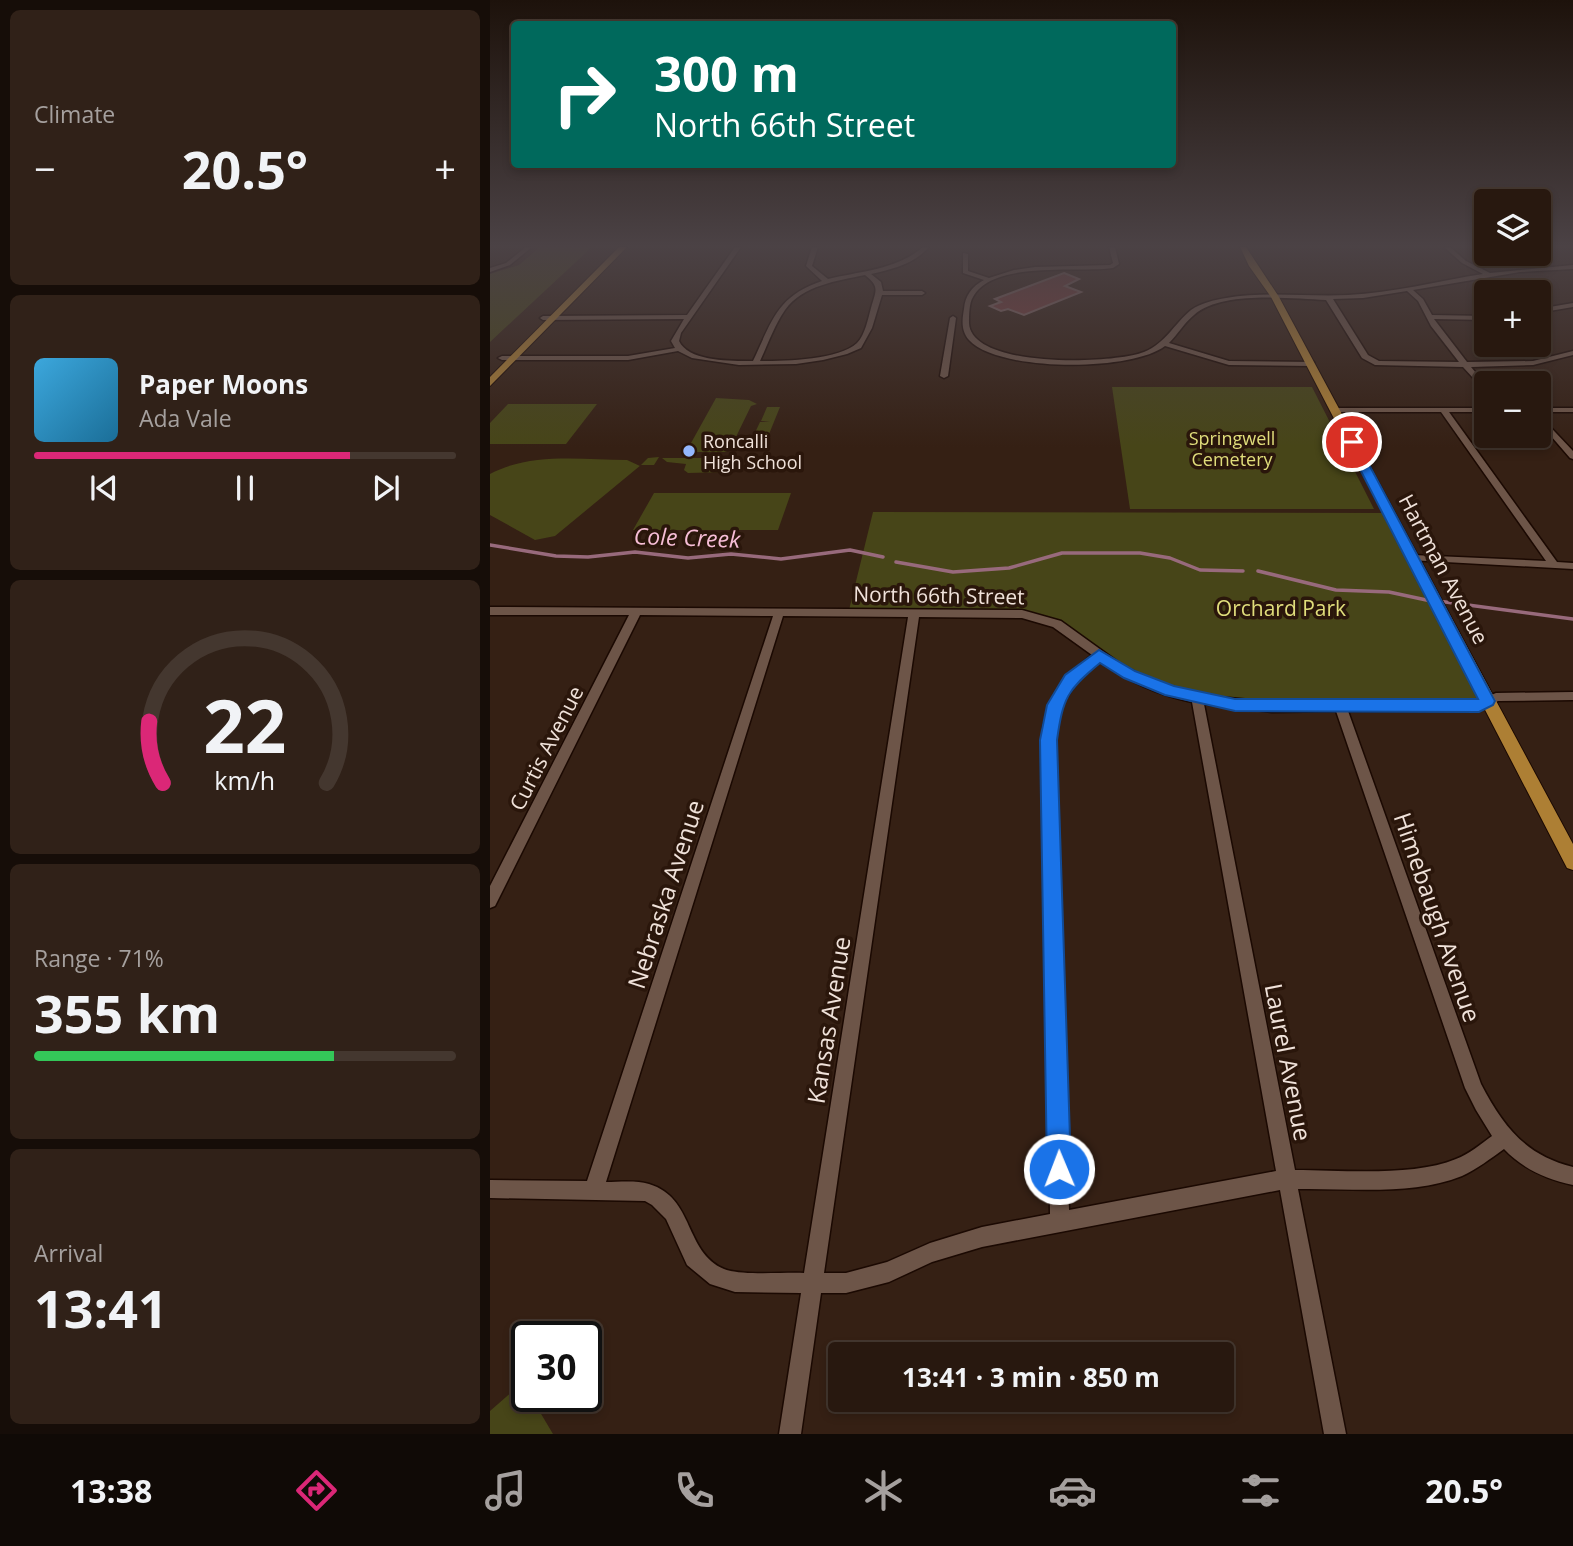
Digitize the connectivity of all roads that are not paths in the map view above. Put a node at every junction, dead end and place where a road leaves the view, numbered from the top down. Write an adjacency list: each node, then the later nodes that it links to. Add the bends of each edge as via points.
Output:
1 (547, 314): 13 (main road)
2 (558, 314): 14 (main road)
3 (690, 314): 11 (street)
4 (782, 314): 25 (street)
5 (872, 314): 22 (street, via 863,340)
6 (967, 314): 17 (street, via 965,327)
7 (1190, 314): 19 (street)
8 (1284, 314): 26 (main road, Hartman Avenue)
9 (1339, 314): 27 (street, via 1365,356 1378,363)
10 (1428, 314): 12 (street)
11 (688, 317): 14 (street); 20 (street, via 675,338)
12 (1429, 317): 16 (street); 27 (street)
13 (543, 318): 14 (street); 23 (main road)
14 (554, 318): 24 (main road)
15 (953, 318): 18 (street)
16 (1474, 318)
17 (974, 342): 18 (street); 19 (street, via 1007,356 1048,361 1127,359)
18 (949, 344): 29 (street)
19 (1164, 344): 26 (street, via 1229,363)
20 (679, 349): 24 (street, via 628,358); 25 (street, via 702,360)
21 (1573, 353): 27 (street, via 1522,365)
22 (844, 354): 25 (street, via 810,361)
23 (502, 358): 24 (street); 28 (main road)
24 (514, 358): 31 (main road)
25 (756, 362)
26 (1311, 364): 32 (main road, Hartman Avenue)
27 (1466, 366): 30 (street)
28 (490, 370)
29 (944, 376)
30 (1474, 376)
31 (490, 383)
32 (1335, 410): 33 (street); 39 (main road, Hartman Avenue)
33 (1443, 410): 34 (street); 40 (street)
34 (1474, 410)
35 (1551, 410): 36 (street)
36 (1573, 410)
37 (1551, 431): 38 (street)
38 (1573, 456)
39 (1413, 558): 40 (street); 49 (main road, Hartman Avenue)
40 (1554, 565): 41 (street)
41 (1573, 566)
42 (636, 612): 43 (street, North 66th Street); 44 (street, North 66th Street); 52 (street, Curtis Avenue)
43 (491, 613)
44 (779, 613): 45 (street, North 66th Street); 57 (street, Nebraska Avenue)
45 (914, 613): 46 (street, North 66th Street, via 1010,613 1040,618 1066,629); 59 (street, Kansas Avenue)
46 (1099, 655): 48 (street, North 66th Street, via 1143,681); 58 (street, via 1065,686 1049,727)
47 (1573, 696): 49 (street, North 66th Street)
48 (1197, 698): 50 (street, North 66th Street, via 1260,706); 55 (street, Laurel Avenue)
49 (1487, 701): 50 (street, North 66th Street, via 1479,706); 51 (main road, Hartman Avenue)
50 (1340, 706): 53 (street, Himebaugh Avenue, via 1474,1088)
51 (1573, 862)
52 (490, 901)
53 (1503, 1139): 54 (street, via 1536,1163); 55 (street, via 1473,1160 1436,1175)
54 (1573, 1176)
55 (1286, 1179): 58 (street); 61 (street, Laurel Avenue)
56 (490, 1189): 57 (street)
57 (594, 1189): 59 (street, via 635,1190 659,1198 673,1212 694,1258 718,1277 736,1282)
58 (1060, 1222): 59 (street, via 957,1243 858,1282)
59 (814, 1283): 60 (street, Kansas Avenue)
60 (790, 1434)
61 (1335, 1434)

